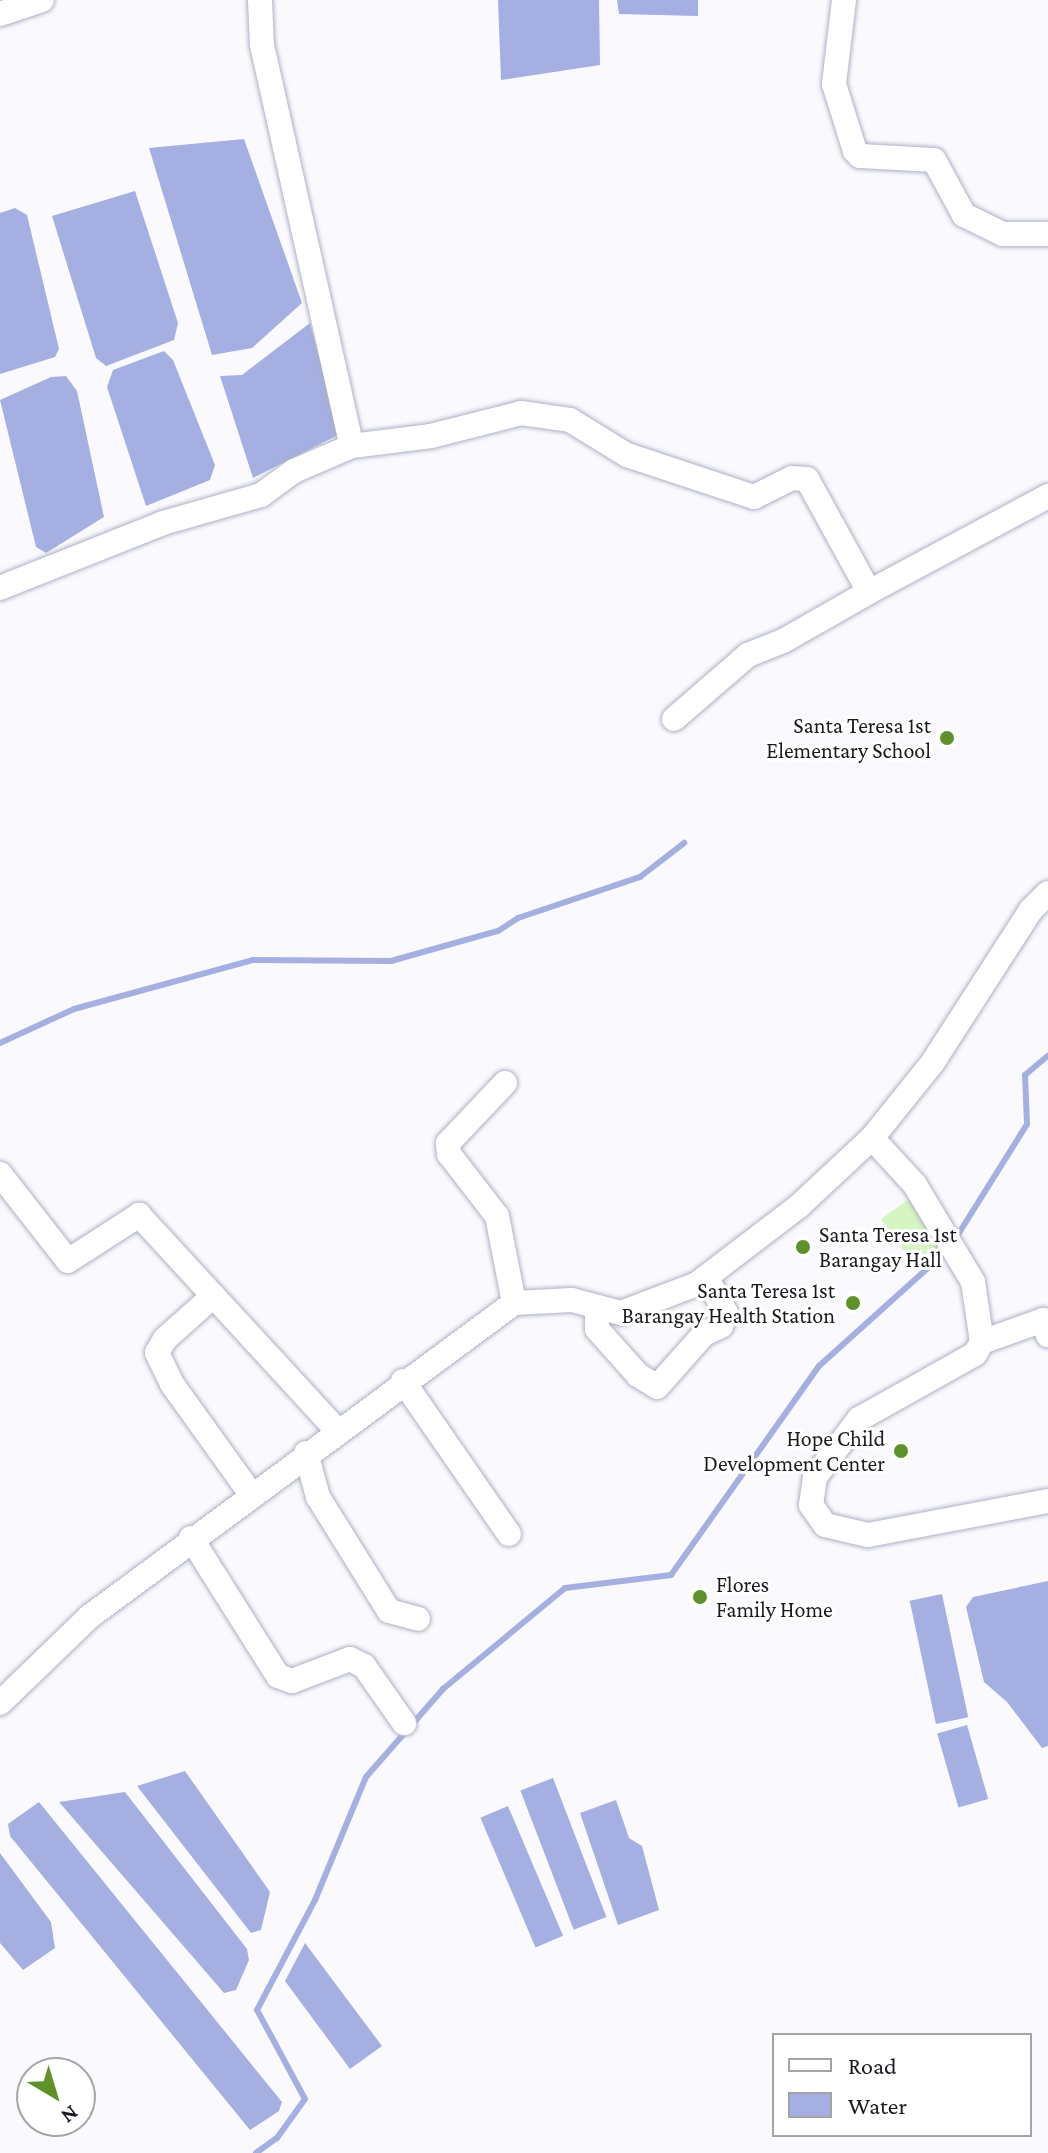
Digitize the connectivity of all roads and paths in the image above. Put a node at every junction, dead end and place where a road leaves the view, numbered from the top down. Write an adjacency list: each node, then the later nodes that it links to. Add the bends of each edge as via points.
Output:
1 (42, 0): 4 (street)
2 (260, 0): 6 (street, via 262,45)
3 (844, 0): 5 (street, via 834,84 855,151 860,156 934,160 964,215 1003,234)
4 (0, 14)
5 (1048, 234)
6 (352, 446): 8 (street, via 294,471 261,495 163,523); 9 (street, via 431,436 540,412 570,420 627,455 754,497 792,478 807,479)
7 (1048, 496): 9 (street)
8 (0, 588)
9 (869, 592): 10 (street, via 748,655)
10 (674, 719)
11 (1048, 893): 13 (street, via 1031,910 933,1062)
12 (505, 1083): 17 (street, via 448,1143 449,1154 497,1216)
13 (872, 1138): 15 (street, via 799,1206); 20 (street, via 915,1185 973,1282)
14 (0, 1174): 16 (street, via 68,1261 139,1215)
15 (706, 1277): 18 (street, via 621,1313); 18 (street, via 726,1313 721,1326 704,1334 657,1387 638,1375 597,1329)
16 (212, 1297): 22 (street); 24 (street, via 165,1339 157,1353 172,1384)
17 (514, 1303): 18 (street, via 572,1300); 21 (street)
18 (597, 1307)
19 (1048, 1335): 20 (street, via 1043,1320)
20 (982, 1342): 25 (street, via 975,1354 859,1419 815,1477 811,1505 825,1525 868,1535)
21 (403, 1381): 22 (street); 26 (street)
22 (337, 1430): 23 (street)
23 (306, 1453): 24 (street); 28 (street, via 318,1497 389,1611)
24 (251, 1494): 27 (street)
25 (1048, 1501)
26 (509, 1534)
27 (191, 1538): 29 (street); 31 (street, via 278,1676 292,1681 350,1659 364,1666)
28 (418, 1619)
29 (8, 1679): 30 (street)
30 (0, 1703)
31 (404, 1723)

